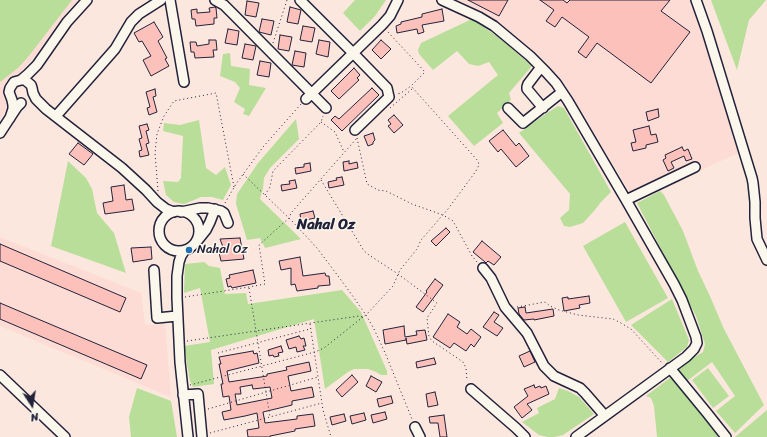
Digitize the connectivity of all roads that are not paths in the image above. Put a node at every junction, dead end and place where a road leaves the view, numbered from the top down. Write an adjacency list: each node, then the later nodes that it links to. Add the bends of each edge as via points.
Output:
1 (87, 0): 10 (street, via 67,22)
2 (161, 0): 23 (street, via 131,22 115,49)
3 (170, 0): 13 (street)
4 (215, 0): 16 (street, via 270,51)
5 (300, 0): 9 (street)
6 (398, 0): 9 (street, via 390,16)
7 (442, 0): 11 (street, via 494,26)
8 (696, 0): 38 (street, via 754,183 757,239)
9 (353, 53): 16 (street); 26 (street, via 387,88 389,97)
10 (38, 65): 12 (street); 14 (street, via 33,75)
11 (541, 67): 15 (street); 21 (street, via 527,89)
12 (21, 80): 14 (street, via 28,82); 17 (street, via 14,82 10,88)
13 (184, 82)
14 (33, 90): 18 (street, via 30,99); 22 (street, via 36,99)
15 (562, 92): 21 (street); 28 (street)
16 (309, 96): 19 (street)
17 (12, 100): 18 (street); 24 (street)
18 (22, 103): 22 (street); 24 (street)
19 (326, 108)
20 (508, 108): 21 (street, via 523,124)
21 (543, 108)
22 (46, 109): 23 (street)
23 (56, 116): 29 (street, via 127,173)
24 (10, 118): 25 (street)
25 (0, 133)
26 (357, 134)
27 (695, 167): 28 (street)
28 (626, 200): 43 (street, via 674,284 696,337 697,343 692,352)
29 (157, 202): 31 (street, via 166,209); 33 (street)
30 (214, 209): 31 (street); 32 (street, via 198,216); 34 (street, via 224,213); 35 (street, via 206,230)
31 (177, 212): 32 (street, via 188,214); 33 (street)
32 (196, 221): 35 (street, via 198,236)
33 (161, 222): 36 (street, via 160,236)
34 (228, 223)
35 (194, 244): 37 (street)
36 (168, 248): 37 (street); 41 (street)
37 (185, 250): 41 (street, via 179,262)
38 (767, 260)
39 (483, 268): 47 (street, via 491,278 506,309 527,333 544,366 554,376 585,392)
40 (154, 270): 42 (street, via 157,318)
41 (177, 276): 42 (street)
42 (177, 316): 46 (street)
43 (669, 369): 47 (street); 55 (street)
44 (0, 375): 51 (street)
45 (471, 389): 50 (street)
46 (182, 392): 49 (street, via 198,394); 52 (street)
47 (605, 416): 54 (street)
48 (415, 427): 53 (street)
49 (202, 436)
50 (525, 436)
51 (65, 437)
52 (188, 437)
53 (420, 437)
54 (577, 437)
55 (726, 437)

